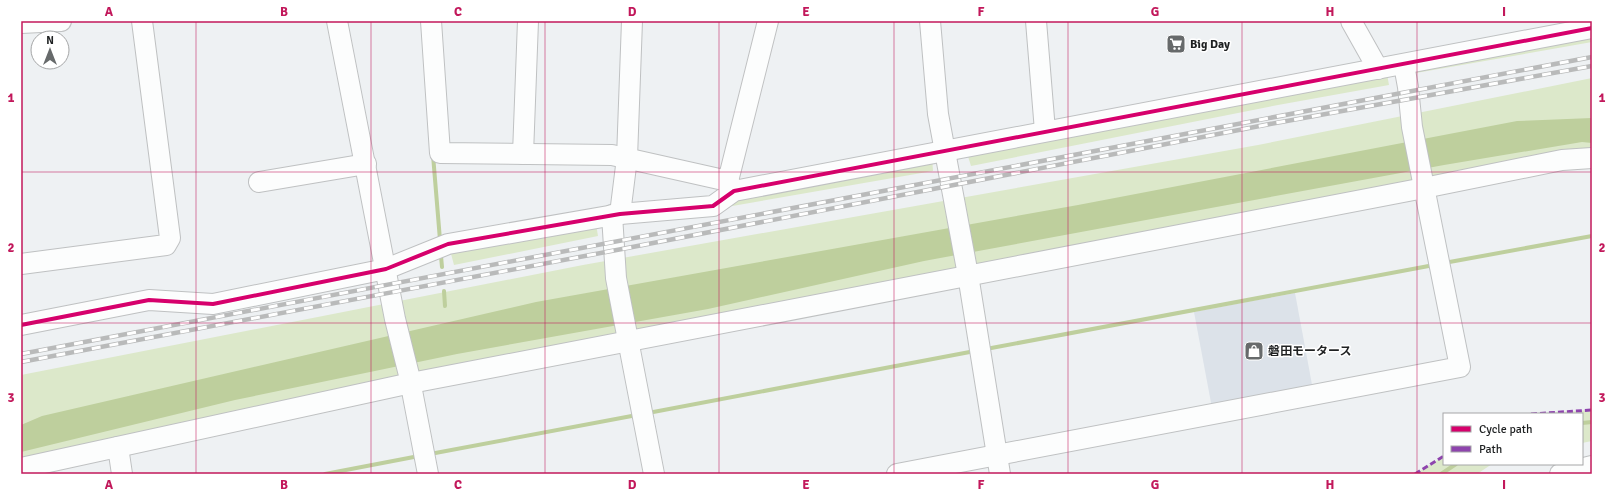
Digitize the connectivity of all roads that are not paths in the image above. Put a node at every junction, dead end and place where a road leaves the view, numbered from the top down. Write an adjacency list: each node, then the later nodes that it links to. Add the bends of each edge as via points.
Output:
1 (61, 21): 11 (street)
2 (142, 21): 25 (street, via 170,238 166,245)
3 (337, 21): 20 (street)
4 (431, 21): 17 (street, via 440,153)
5 (528, 21): 17 (street)
6 (632, 21): 18 (street)
7 (768, 21): 23 (street)
8 (930, 21): 16 (street, via 938,114)
9 (1036, 21): 15 (street)
10 (1351, 21): 14 (street)
11 (21, 24)
12 (1592, 28): 13 (street)
13 (1404, 65): 14 (street); 22 (street)
14 (1378, 69): 15 (street)
15 (1045, 131): 16 (street)
16 (945, 150): 23 (street); 27 (street)
17 (523, 154): 18 (street, via 612,155)
18 (627, 158): 23 (street); 24 (street)
19 (1592, 158): 22 (street, via 1562,160)
20 (366, 164): 21 (street); 26 (street)
21 (258, 182)
22 (1423, 185): 27 (street); 33 (street, via 1460,367)
23 (731, 186): 24 (street, via 713,206)
24 (616, 215): 26 (street, via 448,244); 29 (street, via 616,278)
25 (21, 264)
26 (386, 269): 28 (street, via 212,304 149,300); 30 (street)
27 (967, 272): 29 (street); 33 (street)
28 (21, 325)
29 (627, 337): 30 (street); 37 (street)
30 (410, 379): 31 (street); 32 (street)
31 (118, 447): 35 (street); 36 (street)
32 (425, 459)
33 (998, 464): 38 (street)
34 (1592, 466): 39 (street)
35 (21, 468)
36 (122, 474)
37 (654, 474)
38 (897, 474)
39 (1560, 474)

